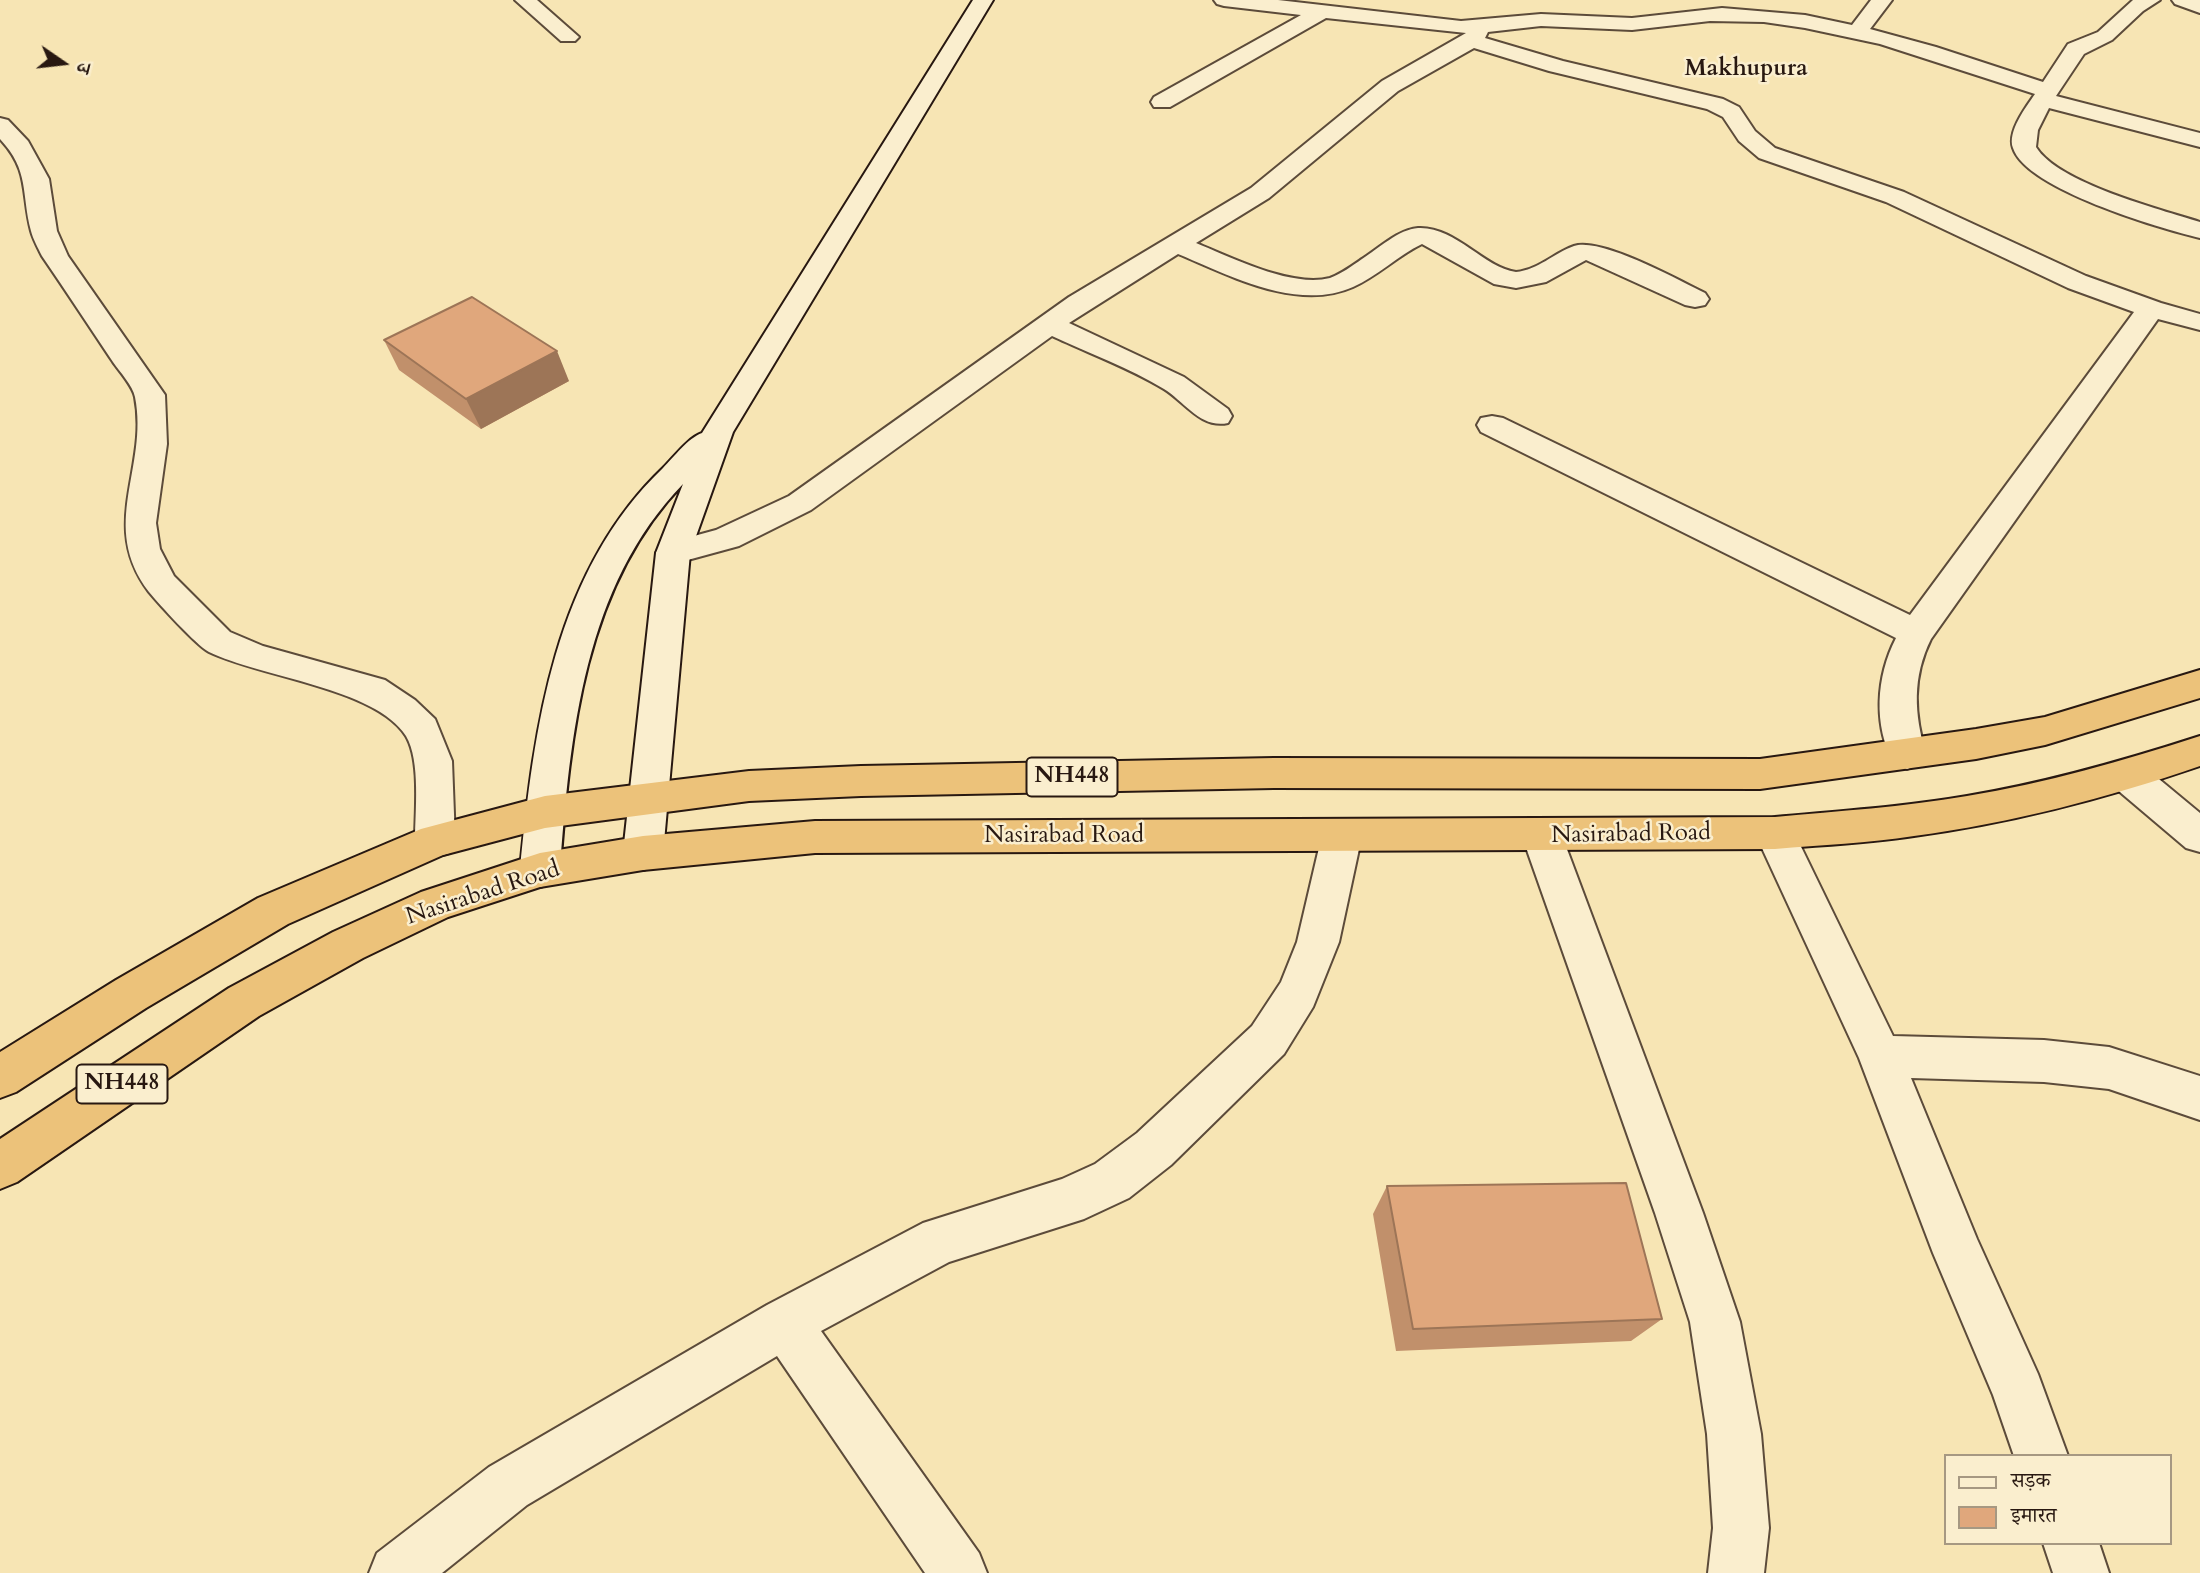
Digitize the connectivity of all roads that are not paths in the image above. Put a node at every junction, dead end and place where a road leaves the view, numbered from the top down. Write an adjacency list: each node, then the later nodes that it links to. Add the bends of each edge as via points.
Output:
1 (525, 0): 12 (street)
2 (982, 0): 25 (street)
3 (1224, 0): 9 (street)
4 (1882, 0): 10 (street)
5 (2150, 0): 13 (street, via 2132,7 2108,34 2076,49)
6 (2182, 0): 8 (street)
7 (1687, 7): 10 (street); 11 (street, via 1633,24 1542,20)
8 (2200, 7)
9 (1319, 13): 11 (street); 14 (street)
10 (1857, 32): 13 (street, via 1931,52)
11 (1476, 34): 18 (street, via 1390,86 1260,193); 20 (street, via 1557,66 1716,104 1731,112 1747,136 1767,153 1895,197 2077,282)
12 (568, 37)
13 (2045, 95): 16 (street); 17 (street, via 2024,136 2024,149 2034,162 2088,192)
14 (1162, 102)
15 (0, 125): 38 (street, via 20,146 37,179 44,230 55,256 150,396 152,444 140,523 144,549 161,583 218,641 253,656 372,690 402,710 422,730 433,761)
16 (2200, 140)
17 (2200, 230)
18 (1175, 244): 19 (street, via 1276,281 1317,289 1337,285 1419,236 1435,239 1515,281 1534,278 1584,251 1607,257); 22 (street)
19 (1695, 299)
20 (2151, 309): 21 (street); 27 (street)
21 (2195, 314)
22 (1049, 324): 23 (street, via 1174,383); 26 (street, via 800,503 727,538)
23 (1217, 416)
24 (1492, 425): 27 (street)
25 (718, 432): 26 (street); 33 (street, via 649,501 614,552 592,599 572,653 554,732)
26 (673, 553): 32 (street)
27 (1916, 633): 30 (street, via 1901,666 1898,696)
28 (2200, 684): 30 (highway, NH448, via 2045,731)
29 (2200, 751): 31 (highway, Nasirabad Road / NH448)
30 (1907, 754): 32 (highway, NH448, via 1760,774 1274,773 916,780 749,786)
31 (2129, 776): 34 (highway, Nasirabad Road / NH448, via 2027,801 1929,818); 37 (street)
32 (649, 798): 33 (highway, NH448); 39 (street)
33 (545, 812): 38 (highway, NH448); 40 (street)
34 (1775, 834): 36 (highway, Nasirabad Road / NH448); 41 (street)
35 (1342, 835): 36 (highway, Nasirabad Road / NH448); 39 (highway, Nasirabad Road / NH448, via 815,837); 45 (street, via 1318,942 1298,993 1268,1040 1154,1149 1112,1181 1067,1202 940,1240)
36 (1542, 836): 50 (street, via 1715,1322 1734,1434 1741,1528)
37 (2200, 836)
38 (435, 841): 42 (highway, NH448, via 273,911)
39 (643, 853): 40 (highway, Nasirabad Road / NH448)
40 (540, 870): 44 (highway, Nasirabad Road / NH448, via 436,904 337,951 244,1002)
41 (1880, 1056): 43 (street, via 2044,1061 2109,1068); 46 (street)
42 (0, 1077)
43 (2200, 1098)
44 (0, 1166)
45 (785, 1323): 48 (street, via 508,1486); 49 (street)
46 (2040, 1454)
47 (2072, 1545): 51 (street)
48 (397, 1573)
49 (958, 1573)
50 (1737, 1573)
51 (2081, 1573)

